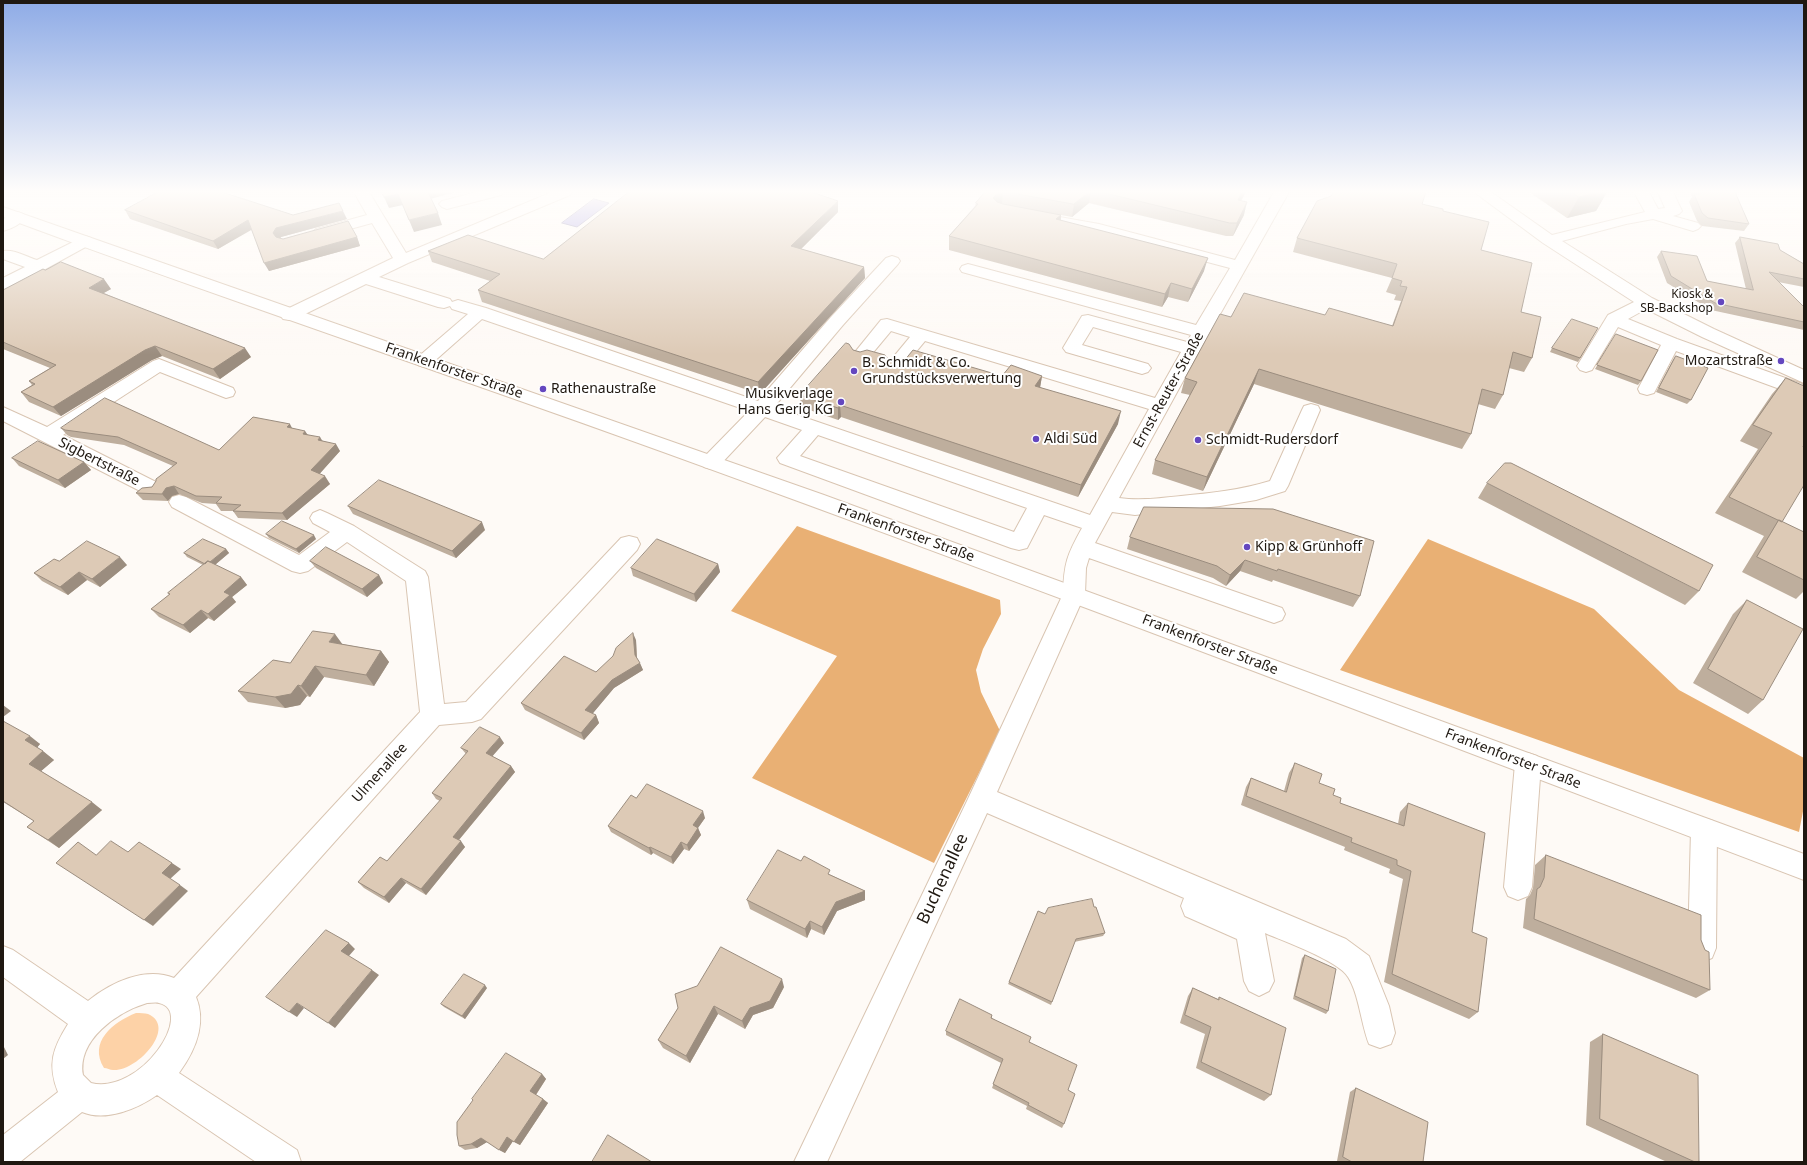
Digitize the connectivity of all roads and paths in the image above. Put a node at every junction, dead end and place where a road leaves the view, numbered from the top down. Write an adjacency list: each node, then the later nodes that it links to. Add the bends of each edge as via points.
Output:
1 (75, 246): 11 (street)
2 (100, 246): 18 (street, Frankenforster Straße)
3 (394, 246): 9 (street)
4 (435, 246): 9 (street)
5 (1165, 246): 12 (street)
6 (1250, 246): 12 (street, Ernst-Reuter-Straße)
7 (1559, 246): 16 (street)
8 (8, 255): 11 (street)
9 (402, 260): 14 (street)
10 (892, 261): 33 (street)
11 (37, 266): 15 (street)
12 (1239, 266): 20 (street, Ernst-Reuter-Straße)
13 (968, 269): 20 (street)
14 (365, 278): 17 (street); 18 (street)
15 (3, 285)
16 (1646, 302): 19 (street); 29 (street)
17 (480, 312): 25 (street); 33 (street)
18 (289, 315): 25 (street, Frankenforster Straße)
19 (1614, 319): 22 (street); 27 (street)
20 (1201, 332): 23 (street, Ernst-Reuter-Straße)
21 (921, 335): 24 (street, via 887,324); 26 (street); 32 (street)
22 (1671, 343): 29 (street); 30 (street)
23 (1192, 349): 28 (street, via 1088,320 1072,348); 32 (street, Ernst-Reuter-Straße)
24 (860, 357)
25 (424, 361): 38 (street, Frankenforster Straße)
26 (894, 366)
27 (1586, 366)
28 (1142, 368)
29 (1804, 384)
30 (1647, 389)
31 (226, 392): 37 (street, Sigbertstraße, via 159,366)
32 (1161, 406): 41 (street, Ernst-Reuter-Straße)
33 (762, 409): 36 (street); 38 (street)
34 (1311, 410): 41 (street, via 1278,486 1256,493 1205,501 1135,508)
35 (3, 413): 37 (street, Sigbertstraße)
36 (814, 428): 42 (street); 42 (street, via 787,458 1019,542)
37 (48, 436): 39 (street, Sigbertstraße)
38 (711, 462): 48 (street, Frankenforster Straße)
39 (151, 488)
40 (179, 502): 45 (street, via 300,565)
41 (1106, 504): 44 (street, Ernst-Reuter-Straße)
42 (1039, 505): 44 (street)
43 (320, 518): 45 (street)
44 (1094, 524): 47 (street, Ernst-Reuter-Straße)
45 (347, 531): 50 (street, via 417,577)
46 (629, 544): 50 (street, via 472,712)
47 (1082, 547): 48 (street, Ernst-Reuter-Straße, via 1075,568); 49 (street)
48 (1074, 594): 51 (street, Frankenforster Straße); 52 (street, Buchenallee)
49 (1274, 614)
50 (433, 715): 59 (street, Ulmenallee)
51 (1528, 764): 53 (street, Frankenforster Straße); 55 (street)
52 (979, 803): 58 (street, via 1250,930); 61 (street, via 1336,949 1360,966); 66 (street, Buchenallee)
53 (1704, 830): 54 (street, Frankenforster Straße); 56 (street)
54 (1804, 868)
55 (1518, 886)
56 (1702, 948)
57 (3, 960): 60 (street)
58 (1259, 981)
59 (177, 996): 60 (street, via 164,988 147,988 127,993 107,1004); 62 (street, via 186,1011 185,1032 174,1055)
60 (89, 1020): 63 (street, via 75,1041 67,1062 68,1082)
61 (1380, 1033)
62 (156, 1076): 63 (street, via 135,1091 114,1100 94,1101); 65 (street)
63 (79, 1095): 64 (street)
64 (3, 1155)
65 (285, 1162)
66 (810, 1162)

